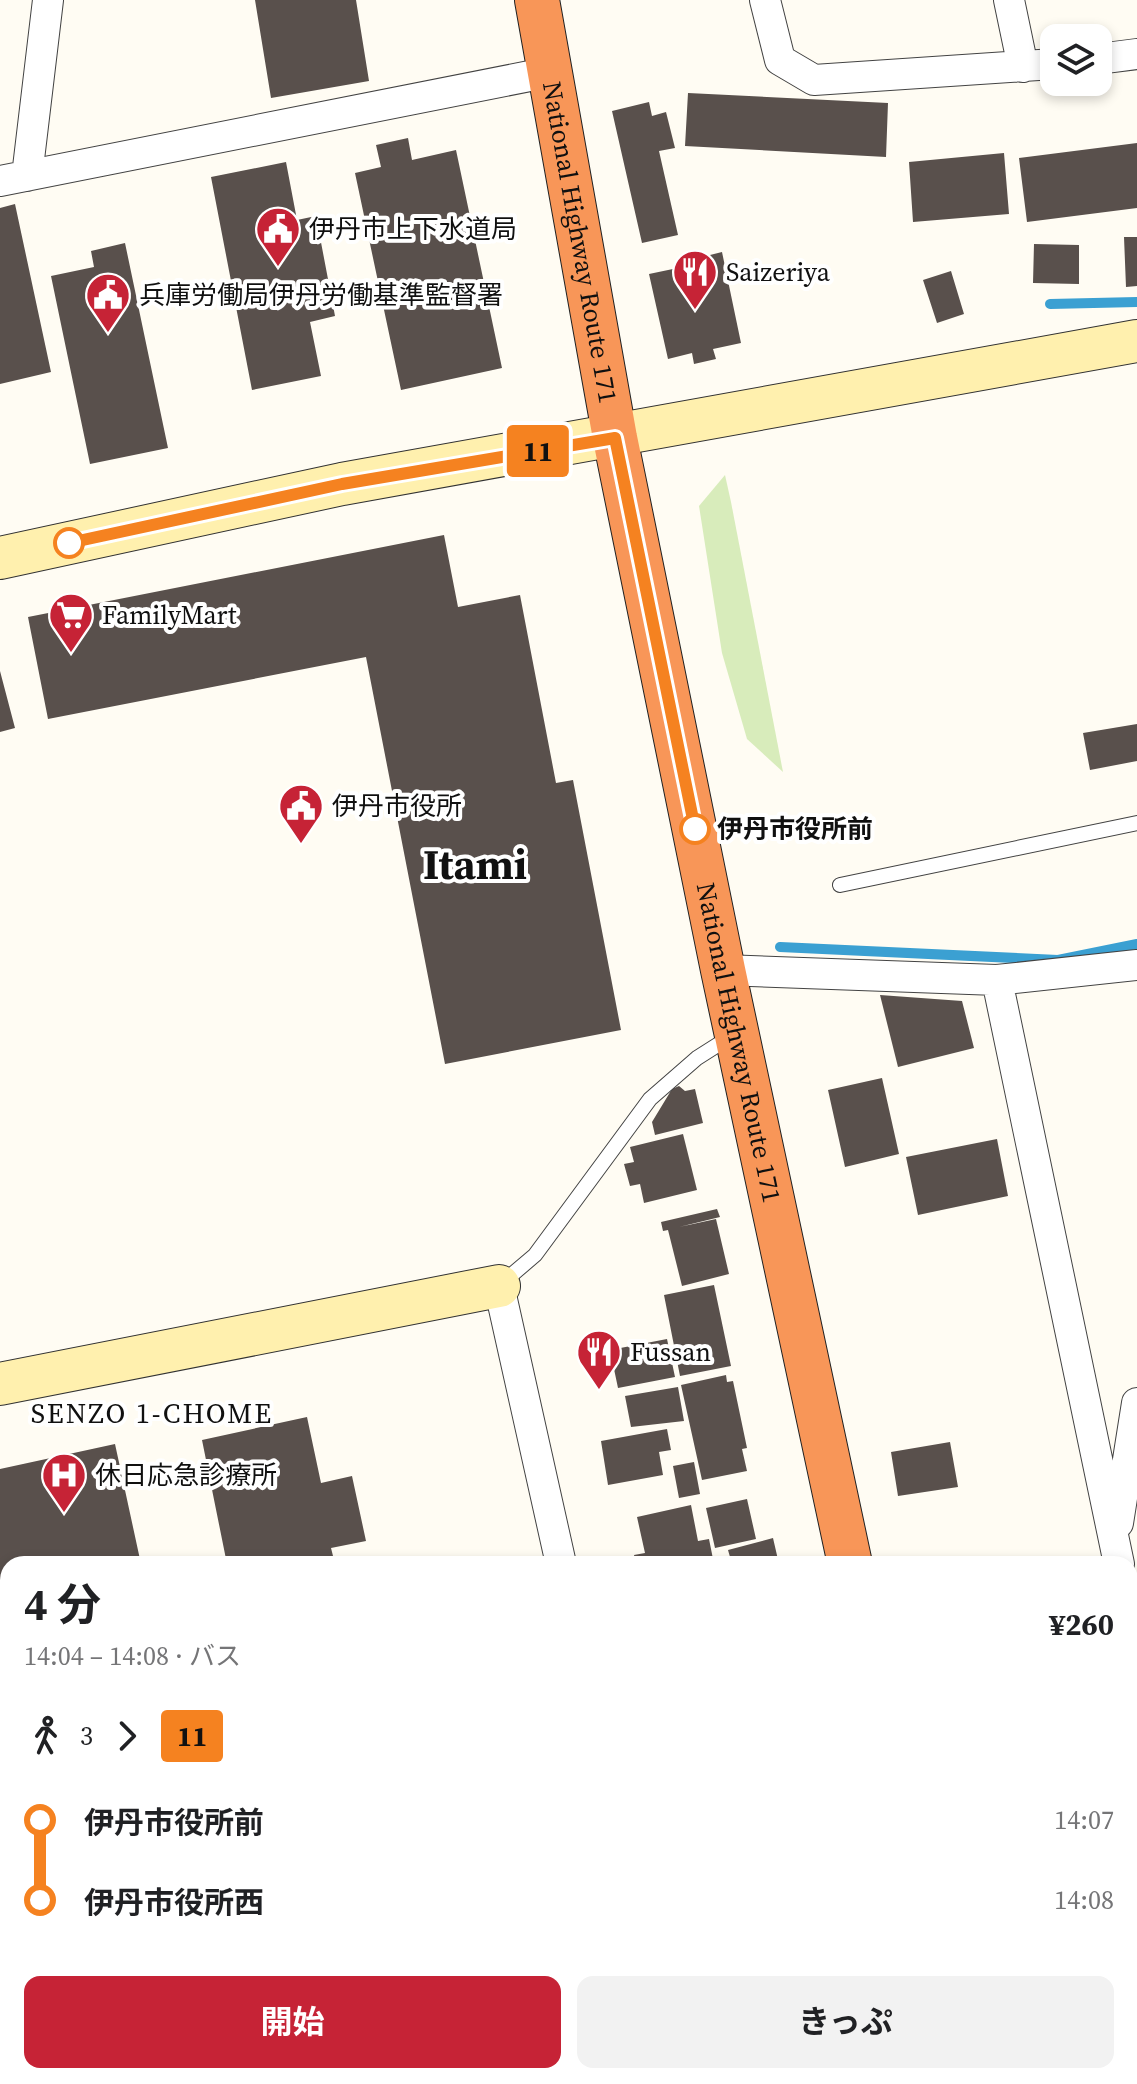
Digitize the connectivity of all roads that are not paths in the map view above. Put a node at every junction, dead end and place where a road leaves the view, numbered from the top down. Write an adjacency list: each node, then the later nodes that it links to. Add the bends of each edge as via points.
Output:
1 (48, 0): 10 (street)
2 (537, 0): 9 (highway, National Highway Route 171)
3 (765, 0): 8 (street, via 780,60 814,80)
4 (1009, 0): 8 (street)
5 (1137, 54): 6 (street)
6 (1112, 57)
7 (1040, 65): 8 (street)
8 (1023, 67)
9 (550, 72): 10 (street); 12 (highway, National Highway Route 171)
10 (14, 179)
11 (1137, 341): 12 (street)
12 (615, 438): 13 (street, via 342,484); 17 (highway, National Highway Route 171)
13 (0, 558)
14 (1137, 823): 15 (lane)
15 (840, 885)
16 (1137, 965): 18 (street)
17 (723, 970): 18 (street); 19 (highway, National Highway Route 171)
18 (997, 980): 25 (street)
19 (737, 1032): 20 (lane, via 650,1099 535,1255); 24 (highway, National Highway Route 171)
20 (499, 1286): 21 (street); 23 (street)
21 (0, 1384)
22 (1137, 1403): 26 (street)
23 (559, 1556)
24 (848, 1556)
25 (1119, 1556)
26 (1120, 1556)

